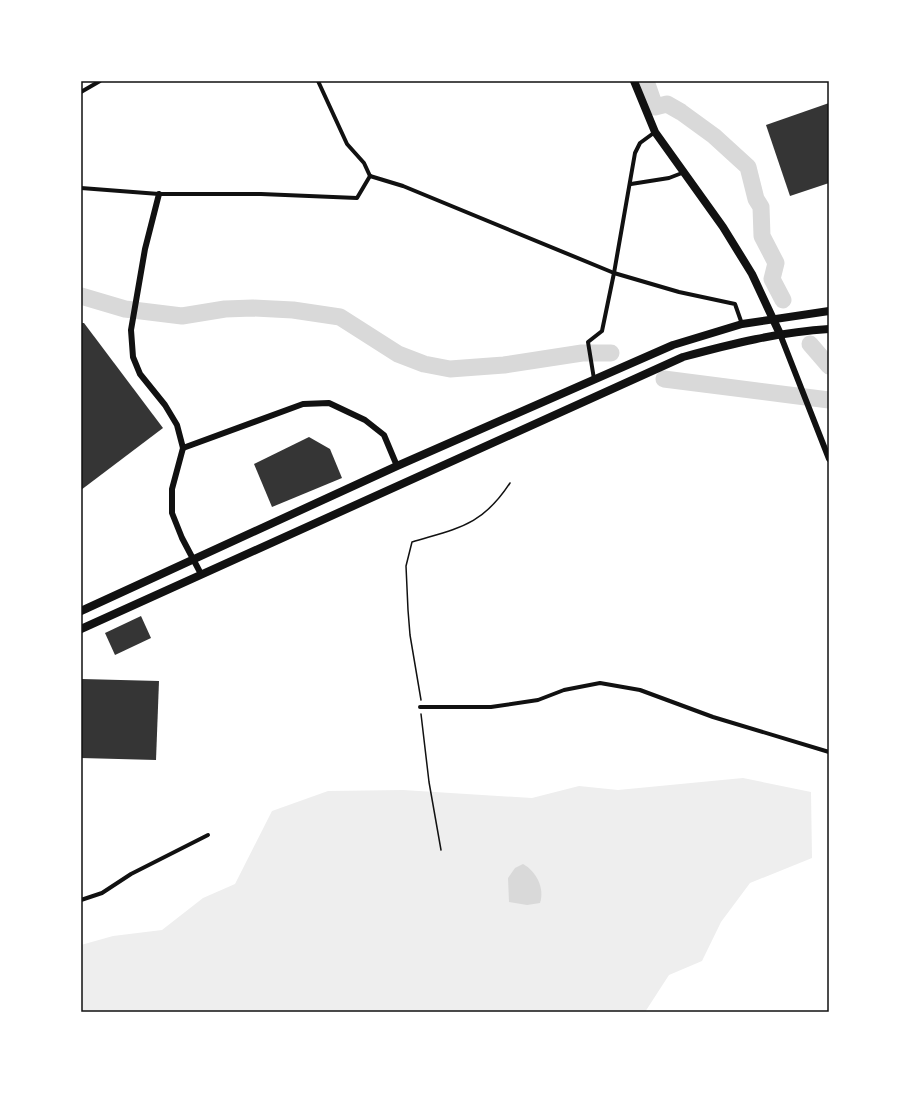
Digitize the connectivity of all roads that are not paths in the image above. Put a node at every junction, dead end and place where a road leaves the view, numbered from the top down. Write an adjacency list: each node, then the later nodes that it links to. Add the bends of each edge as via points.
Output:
1 (100, 81): 4 (street)
2 (318, 81): 7 (street, via 347,144 364,163)
3 (634, 81): 5 (main road)
4 (81, 92)
5 (655, 132): 6 (main road); 8 (street, via 640,143 635,154)
6 (682, 173): 8 (street, via 669,178); 13 (main road, via 723,227 752,274)
7 (370, 176): 10 (street, via 357,198 260,194); 11 (street, via 402,186)
8 (631, 184): 11 (street)
9 (81, 188): 10 (street)
10 (159, 194): 18 (street, via 145,249 131,330 133,357 140,374 177,424)
11 (614, 273): 14 (street, via 679,292 735,304); 17 (street, via 602,331 588,342)
12 (829, 311): 13 (main road)
13 (773, 319): 14 (main road); 16 (main road)
14 (742, 324): 17 (main road, via 673,345)
15 (829, 329): 16 (main road)
16 (780, 334): 19 (street); 22 (main road, via 683,357)
17 (594, 379): 20 (main road)
18 (183, 448): 20 (street, via 303,404 329,403 365,420 384,435); 21 (street, via 172,489 172,513)
19 (829, 459)
20 (397, 466): 21 (main road)
21 (194, 559): 22 (street); 23 (main road)
22 (201, 574): 24 (main road)
23 (81, 611)
24 (81, 629)
25 (420, 707): 26 (street, via 491,707 538,700 564,690 600,683 640,690 713,717)
26 (829, 752)
27 (208, 835): 28 (street, via 131,874 102,892)
28 (81, 900)

